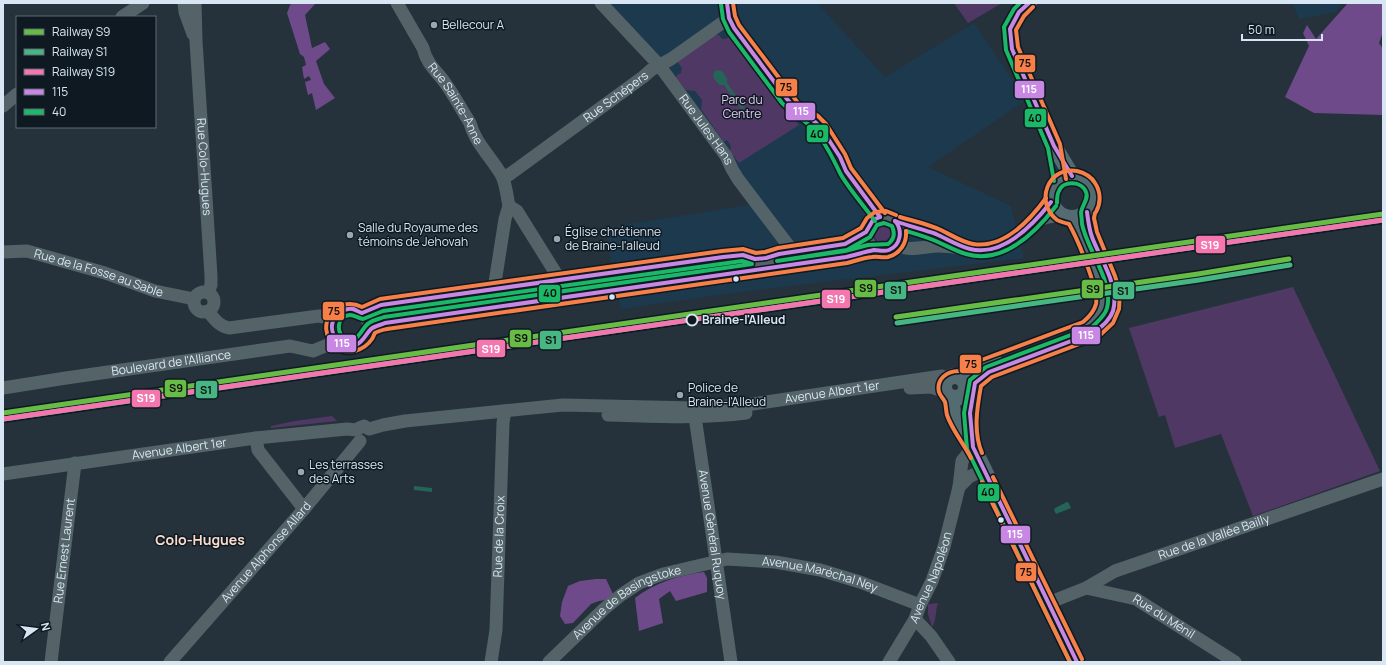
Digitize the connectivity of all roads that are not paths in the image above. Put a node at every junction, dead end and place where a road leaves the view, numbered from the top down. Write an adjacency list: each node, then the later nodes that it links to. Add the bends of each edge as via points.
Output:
1 (144, 3): 8 (street)
2 (184, 3): 10 (street, Rue Colo-Hugues)
3 (195, 3): 10 (street, Rue Colo-Hugues)
4 (397, 3): 14 (street, Rue Sainte-Anne, via 435,72 443,80 470,123 475,137)
5 (601, 3): 11 (street, Rue Jules Hans)
6 (727, 3): 9 (street)
7 (1029, 3): 15 (main road, via 1019,12 1010,29 1012,49)
8 (124, 16)
9 (729, 18): 11 (street, Rue Schépers); 19 (street, via 787,99 820,128 840,157 846,171)
10 (196, 41): 31 (street, Rue Colo-Hugues, via 211,276)
11 (659, 65): 14 (street, Rue Schépers); 27 (street, Rue Jules Hans, via 715,140 732,169)
12 (16, 95): 13 (street)
13 (3, 106)
14 (503, 178): 17 (street, Rue Sainte-Anne)
15 (1066, 178): 16 (main road, via 1052,190); 18 (main road, via 1083,179 1092,191 1093,202)
16 (1051, 202): 18 (main road, via 1055,210); 21 (street)
17 (509, 206): 29 (street, via 517,211); 30 (street)
18 (1074, 215): 21 (street, via 1048,217); 38 (main road, via 1092,236 1091,246 1111,282 1109,297 1113,310 1107,324 1096,332 995,370)
19 (880, 217): 20 (street); 22 (street, via 873,220)
20 (896, 221): 23 (street, via 901,233); 24 (street)
21 (1036, 221): 24 (street, via 1016,238 1000,246 976,250)
22 (866, 232): 25 (street, via 869,243); 27 (street, via 845,244)
23 (896, 245): 24 (street, via 909,248); 25 (street, via 884,251)
24 (965, 248)
25 (877, 250): 28 (street)
26 (3, 252): 32 (street, Rue de la Fosse au Sable, via 27,251 112,275 154,291)
27 (792, 252): 28 (street, Rue Jules Hans); 29 (street, via 755,259 743,255 723,257)
28 (802, 263): 36 (street, via 385,323)
29 (560, 280): 30 (street)
30 (494, 289): 34 (street, via 381,305)
31 (208, 293): 32 (street, via 201,292); 33 (street, via 214,300)
32 (194, 299): 33 (street, via 194,306 198,310)
33 (208, 311): 35 (street, via 216,321 229,328 319,316)
34 (362, 313): 35 (street, via 354,309 346,310); 36 (street, via 370,324)
35 (335, 319): 37 (street, via 332,325)
36 (370, 329): 37 (street, via 358,344 351,346)
37 (337, 341): 39 (street, Boulevard de l'Alliance, via 313,350 290,346)
38 (958, 387): 41 (street, Avenue Albert 1er, via 942,376); 44 (main road, via 970,413); 44 (main road, via 953,413)
39 (3, 388)
40 (505, 411): 41 (street, Avenue Albert 1er, via 524,409 607,415); 42 (street, Avenue Albert 1er, via 404,421); 58 (street, Rue de la Croix, via 496,630)
41 (695, 412): 51 (street, Avenue Général Ruquoy)
42 (362, 433): 43 (street, Avenue Albert 1er, via 347,429); 50 (street, Avenue Alphonse Allard)
43 (256, 438): 45 (street, Avenue Albert 1er); 50 (street, via 258,450)
44 (973, 448): 46 (main road); 49 (street, Avenue Napoléon, via 962,461)
45 (75, 463): 47 (street, Avenue Albert 1er); 56 (street, Rue Ernest Laurent)
46 (983, 470): 49 (street, via 969,477); 53 (main road)
47 (3, 474)
48 (1383, 479): 52 (street, Rue de la Vallée Bailly, via 1115,571)
49 (959, 487): 54 (street, Avenue Napoléon, via 944,547 932,581)
50 (304, 509): 57 (street, Avenue Alphonse Allard)
51 (716, 561): 54 (street, Avenue Maréchal Ney, via 733,558 761,560 820,570); 59 (street, Avenue de Basingstoke, via 663,574 639,583 604,609); 60 (street, Avenue Général Ruquoy)
52 (1086, 588): 53 (street, Rue de la Vallée Bailly); 64 (street, Rue du Ménil, via 1136,599)
53 (1048, 603): 63 (main road)
54 (920, 604): 55 (street, Avenue Napoléon)
55 (915, 619): 61 (street, Avenue Napoléon); 62 (street, via 931,636)
56 (51, 662)
57 (170, 662)
58 (491, 662)
59 (549, 662)
60 (731, 662)
61 (890, 662)
62 (949, 662)
63 (1077, 662)
64 (1235, 662)

